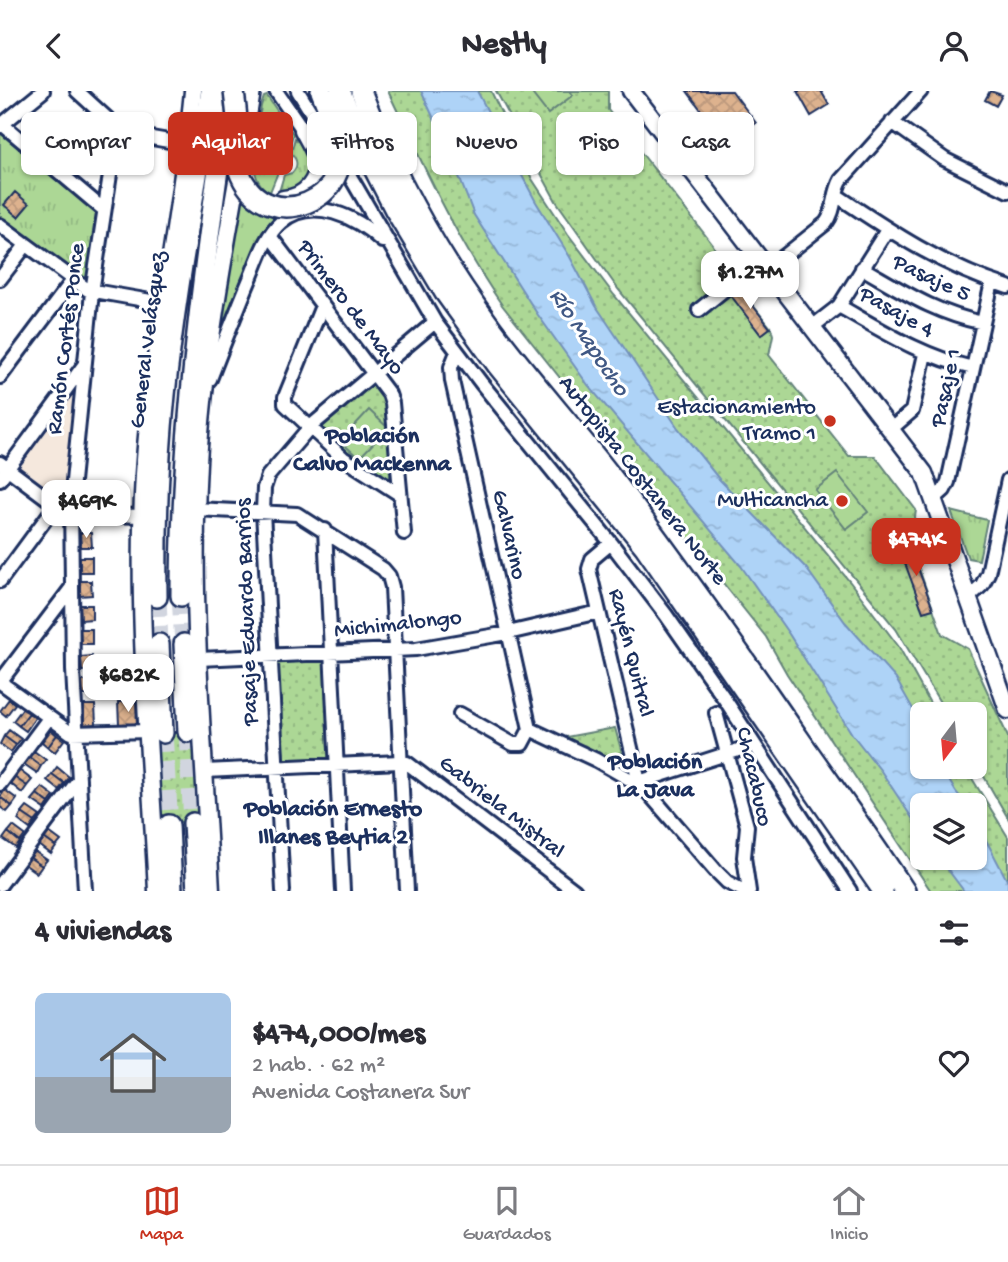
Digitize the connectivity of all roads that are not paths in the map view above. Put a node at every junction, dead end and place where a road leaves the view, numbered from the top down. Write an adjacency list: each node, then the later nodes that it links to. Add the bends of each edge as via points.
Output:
1 (43, 91): 18 (street)
2 (77, 91): 14 (street)
3 (193, 91): 15 (main road)
4 (211, 91): 71 (highway, General Velásquez, via 165,393 158,480)
5 (231, 91): 9 (highway, bridge, via 237,117 238,168 248,188 269,203 285,207 302,205 325,192 339,170 338,135); 70 (highway, General Velásquez, via 189,400)
6 (252, 91): 16 (main road)
7 (276, 91): 19 (street)
8 (298, 91): 27 (street)
9 (321, 91)
10 (340, 91): 114 (highway, Autopista Costanera Norte, via 394,208 445,293 497,365 645,547)
11 (361, 91): 115 (highway, Autopista Costanera Norte, via 416,210 464,289 664,547)
12 (631, 91): 33 (main road)
13 (921, 91): 17 (street)
14 (99, 112)
15 (190, 112)
16 (249, 112)
17 (892, 122): 24 (street, via 944,159); 25 (street, via 841,180)
18 (1, 125): 26 (street)
19 (303, 130): 23 (main road, via 317,167 311,185 295,197 282,199 258,188); 27 (street)
20 (110, 175): 26 (street, Ramón Cortés Ponce)
21 (181, 175): 40 (main road)
22 (238, 175): 53 (main road)
23 (251, 175)
24 (1008, 191)
25 (836, 195): 29 (street); 33 (street, via 826,223)
26 (104, 210): 39 (street, Ramón Cortés Ponce)
27 (374, 221): 32 (street)
28 (0, 225): 31 (street)
29 (887, 230): 34 (street); 37 (street)
30 (270, 236): 32 (street, via 291,215 327,211 355,220); 41 (street, Primero de Mayo); 53 (street)
31 (26, 245): 35 (street); 36 (street)
32 (393, 251): 44 (street)
33 (764, 265): 43 (street); 46 (main road)
34 (862, 268): 42 (street); 45 (street, Pasaje 5, via 935,309)
35 (0, 279)
36 (73, 280): 39 (street); 52 (street)
37 (992, 282): 38 (street); 45 (street, Pasaje 1)
38 (1008, 287)
39 (92, 292): 40 (street); 49 (street, Ramón Cortés Ponce)
40 (162, 303): 64 (main road)
41 (322, 306): 51 (street, Primero de Mayo); 54 (street, via 284,400)
42 (839, 306): 46 (street); 48 (street, Pasaje 4)
43 (699, 310)
44 (435, 322): 47 (street); 51 (street, Pasaje Eduardo Barrios)
45 (983, 323): 50 (street, Pasaje 1)
46 (812, 327): 55 (main road)
47 (457, 352): 67 (street); 74 (street, Galvarino, via 452,381)
48 (925, 354): 50 (street, Pasaje 4); 55 (street, via 912,411)
49 (85, 365): 56 (street); 63 (street, Ramón Cortés Ponce)
50 (973, 368): 59 (street, Pasaje 1, via 948,482)
51 (373, 374): 54 (street, Pasaje Eduardo Barrios); 58 (street, Primero de Mayo, via 392,403)
52 (0, 377)
53 (203, 397): 61 (main road)
54 (310, 427): 58 (street, via 342,457); 62 (street, Pasaje Eduardo Barrios, via 268,476)
55 (891, 429): 59 (main road, via 924,473)
56 (2, 470): 60 (street)
57 (1008, 480): 72 (street, via 988,573)
58 (399, 494): 66 (street, Primero de Mayo)
59 (934, 499): 72 (main road)
60 (56, 505): 63 (street); 68 (street)
61 (195, 509): 62 (street); 80 (main road)
62 (263, 511): 65 (street, via 297,514); 79 (street, Pasaje Eduardo Barrios)
63 (71, 514): 64 (street); 69 (street, Ramón Cortés Ponce)
64 (142, 516): 88 (main road, via 143,621)
65 (325, 530): 77 (street, via 389,576); 78 (street)
66 (404, 533)
67 (611, 543): 73 (street, Rayén Quitral, via 589,565); 91 (street)
68 (0, 581)
69 (72, 587): 81 (street); 90 (street, Ramón Cortés Ponce)
70 (181, 596)
71 (157, 597)
72 (969, 597): 82 (main road)
73 (599, 612): 74 (street, Michimalongo); 98 (street, Rayén Quitral)
74 (508, 633): 77 (street, Michimalongo); 87 (street, Galvarino)
75 (159, 644): 88 (highway)
76 (184, 644): 89 (highway)
77 (395, 650): 78 (street, Michimalongo); 93 (street)
78 (331, 653): 79 (street, Michimalongo); 94 (street)
79 (271, 656): 80 (street, Michimalongo); 95 (street, Pasaje Eduardo Barrios)
80 (199, 659): 96 (main road)
81 (0, 682): 86 (street)
82 (1003, 687): 83 (main road)
83 (1008, 710)
84 (716, 713): 92 (street, Chacabuco)
85 (460, 714): 87 (street, via 513,744 522,744)
86 (49, 719): 90 (street); 99 (street)
87 (530, 729): 98 (street)
88 (156, 732): 90 (street); 104 (main road)
89 (188, 732)
90 (76, 733): 97 (street, Ramón Cortés Ponce)
91 (754, 745): 92 (street); 113 (street)
92 (727, 754): 98 (street); 112 (street, Chacabuco, via 748,830)
93 (400, 761): 94 (street); 110 (street); 111 (street, Gabriela Mistral, via 414,767)
94 (337, 765): 95 (street); 109 (street)
95 (276, 768): 96 (street); 108 (street, Pasaje Eduardo Barrios)
96 (205, 771): 107 (main road)
97 (79, 779): 102 (street); 103 (street, Ramón Cortés Ponce)
98 (639, 782): 112 (street, via 716,871)
99 (0, 784)
100 (193, 823): 106 (highway)
101 (169, 825): 105 (highway)
102 (0, 885)
103 (85, 891)
104 (157, 891)
105 (172, 891)
106 (197, 891)
107 (211, 891)
108 (283, 891)
109 (343, 891)
110 (408, 891)
111 (575, 891)
112 (746, 891)
113 (850, 891)
114 (883, 891)
115 (905, 891)

